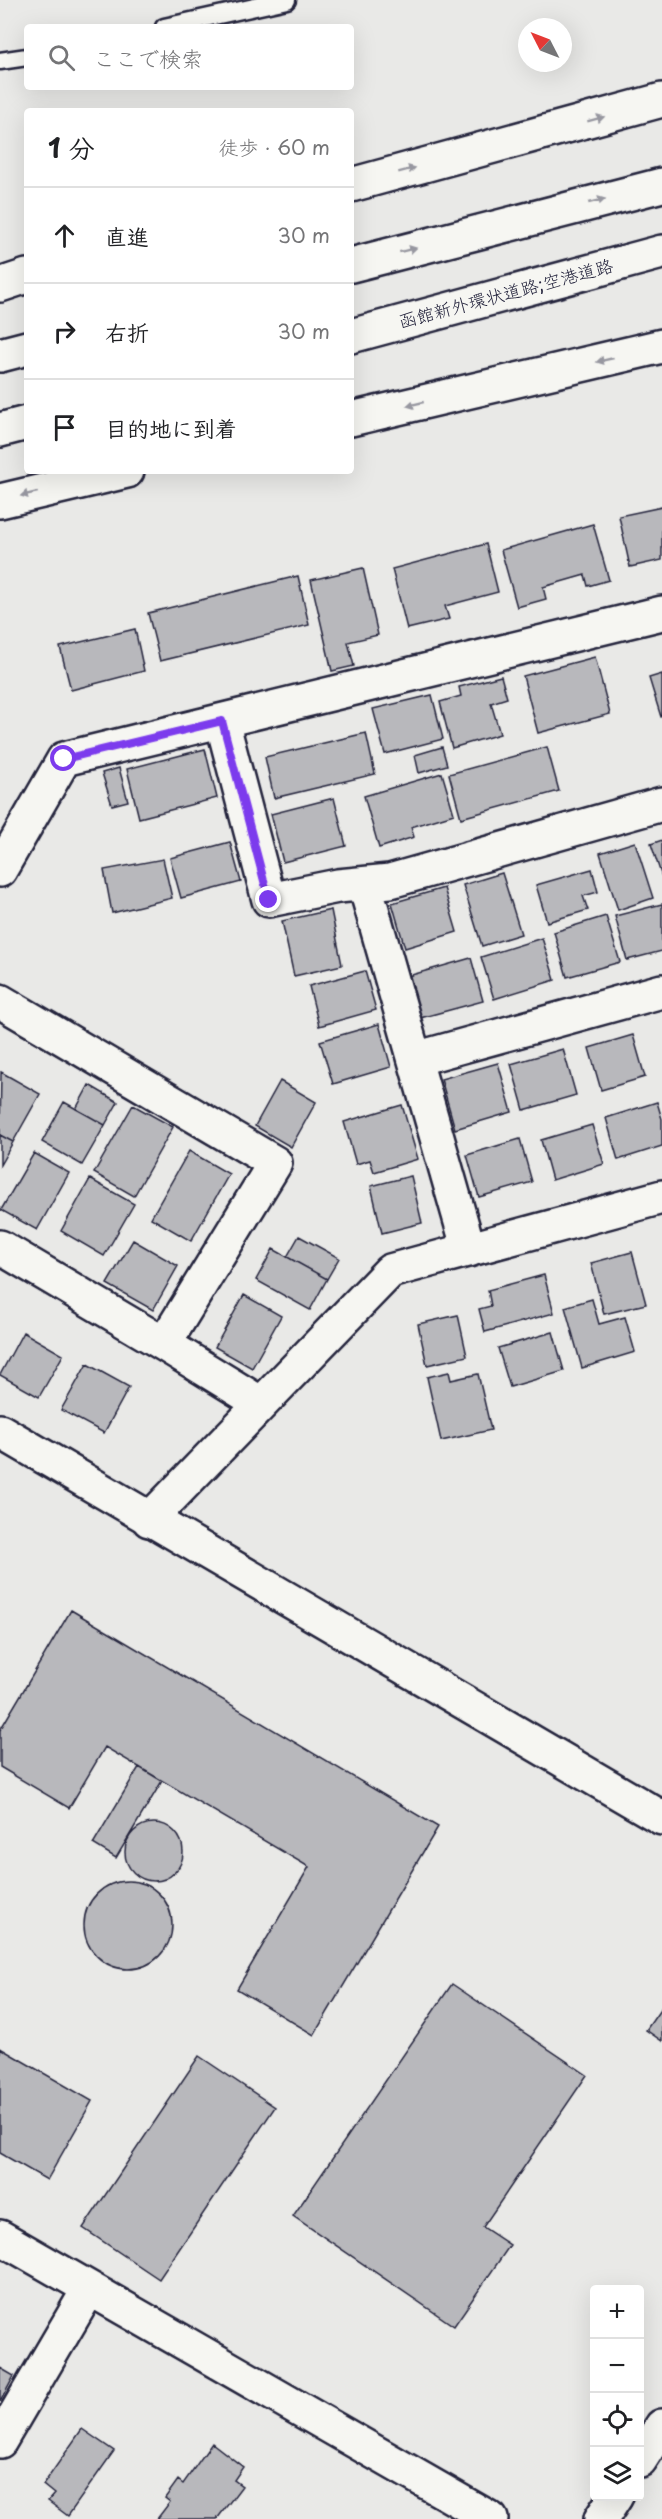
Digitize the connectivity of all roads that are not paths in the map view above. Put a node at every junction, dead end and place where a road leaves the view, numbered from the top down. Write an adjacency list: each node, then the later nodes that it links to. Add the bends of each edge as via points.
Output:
1 (287, 0): 2 (lane)
2 (178, 24)
3 (24, 57): 4 (lane)
4 (0, 61)
5 (662, 100): 6 (main road, one-way to 5)
6 (354, 184)
7 (662, 185): 9 (main road, one-way to 7)
8 (662, 252): 12 (main road, 函館新外環状道路;空港道路)
9 (354, 264)
10 (24, 277): 11 (main road)
11 (0, 285)
12 (354, 335)
13 (662, 346): 16 (main road, one-way to 16)
14 (24, 349): 15 (main road)
15 (0, 355)
16 (354, 418)
17 (24, 424): 18 (main road)
18 (0, 430)
19 (114, 474): 20 (main road, one-way to 20)
20 (0, 501)
21 (662, 614): 22 (main road)
22 (222, 721): 24 (main road, via 64,759); 25 (main road, via 269,900 338,886)
23 (662, 804): 25 (main road)
24 (0, 870)
25 (365, 885): 28 (main road)
26 (662, 991): 28 (main road)
27 (0, 1001): 32 (main road, via 275,1162)
28 (415, 1059): 31 (main road)
29 (662, 1197): 31 (main road)
30 (0, 1247): 32 (main road)
31 (469, 1250): 33 (main road, via 390,1271)
32 (165, 1344): 33 (main road)
33 (260, 1403): 35 (main road)
34 (0, 1431): 35 (main road)
35 (149, 1520): 36 (main road)
36 (662, 1818)
37 (0, 2237): 38 (main road)
38 (89, 2289): 40 (main road); 43 (main road)
39 (662, 2426): 41 (main road)
40 (0, 2441)
41 (644, 2453)
42 (613, 2501): 44 (main road)
43 (491, 2519)
44 (601, 2519)

